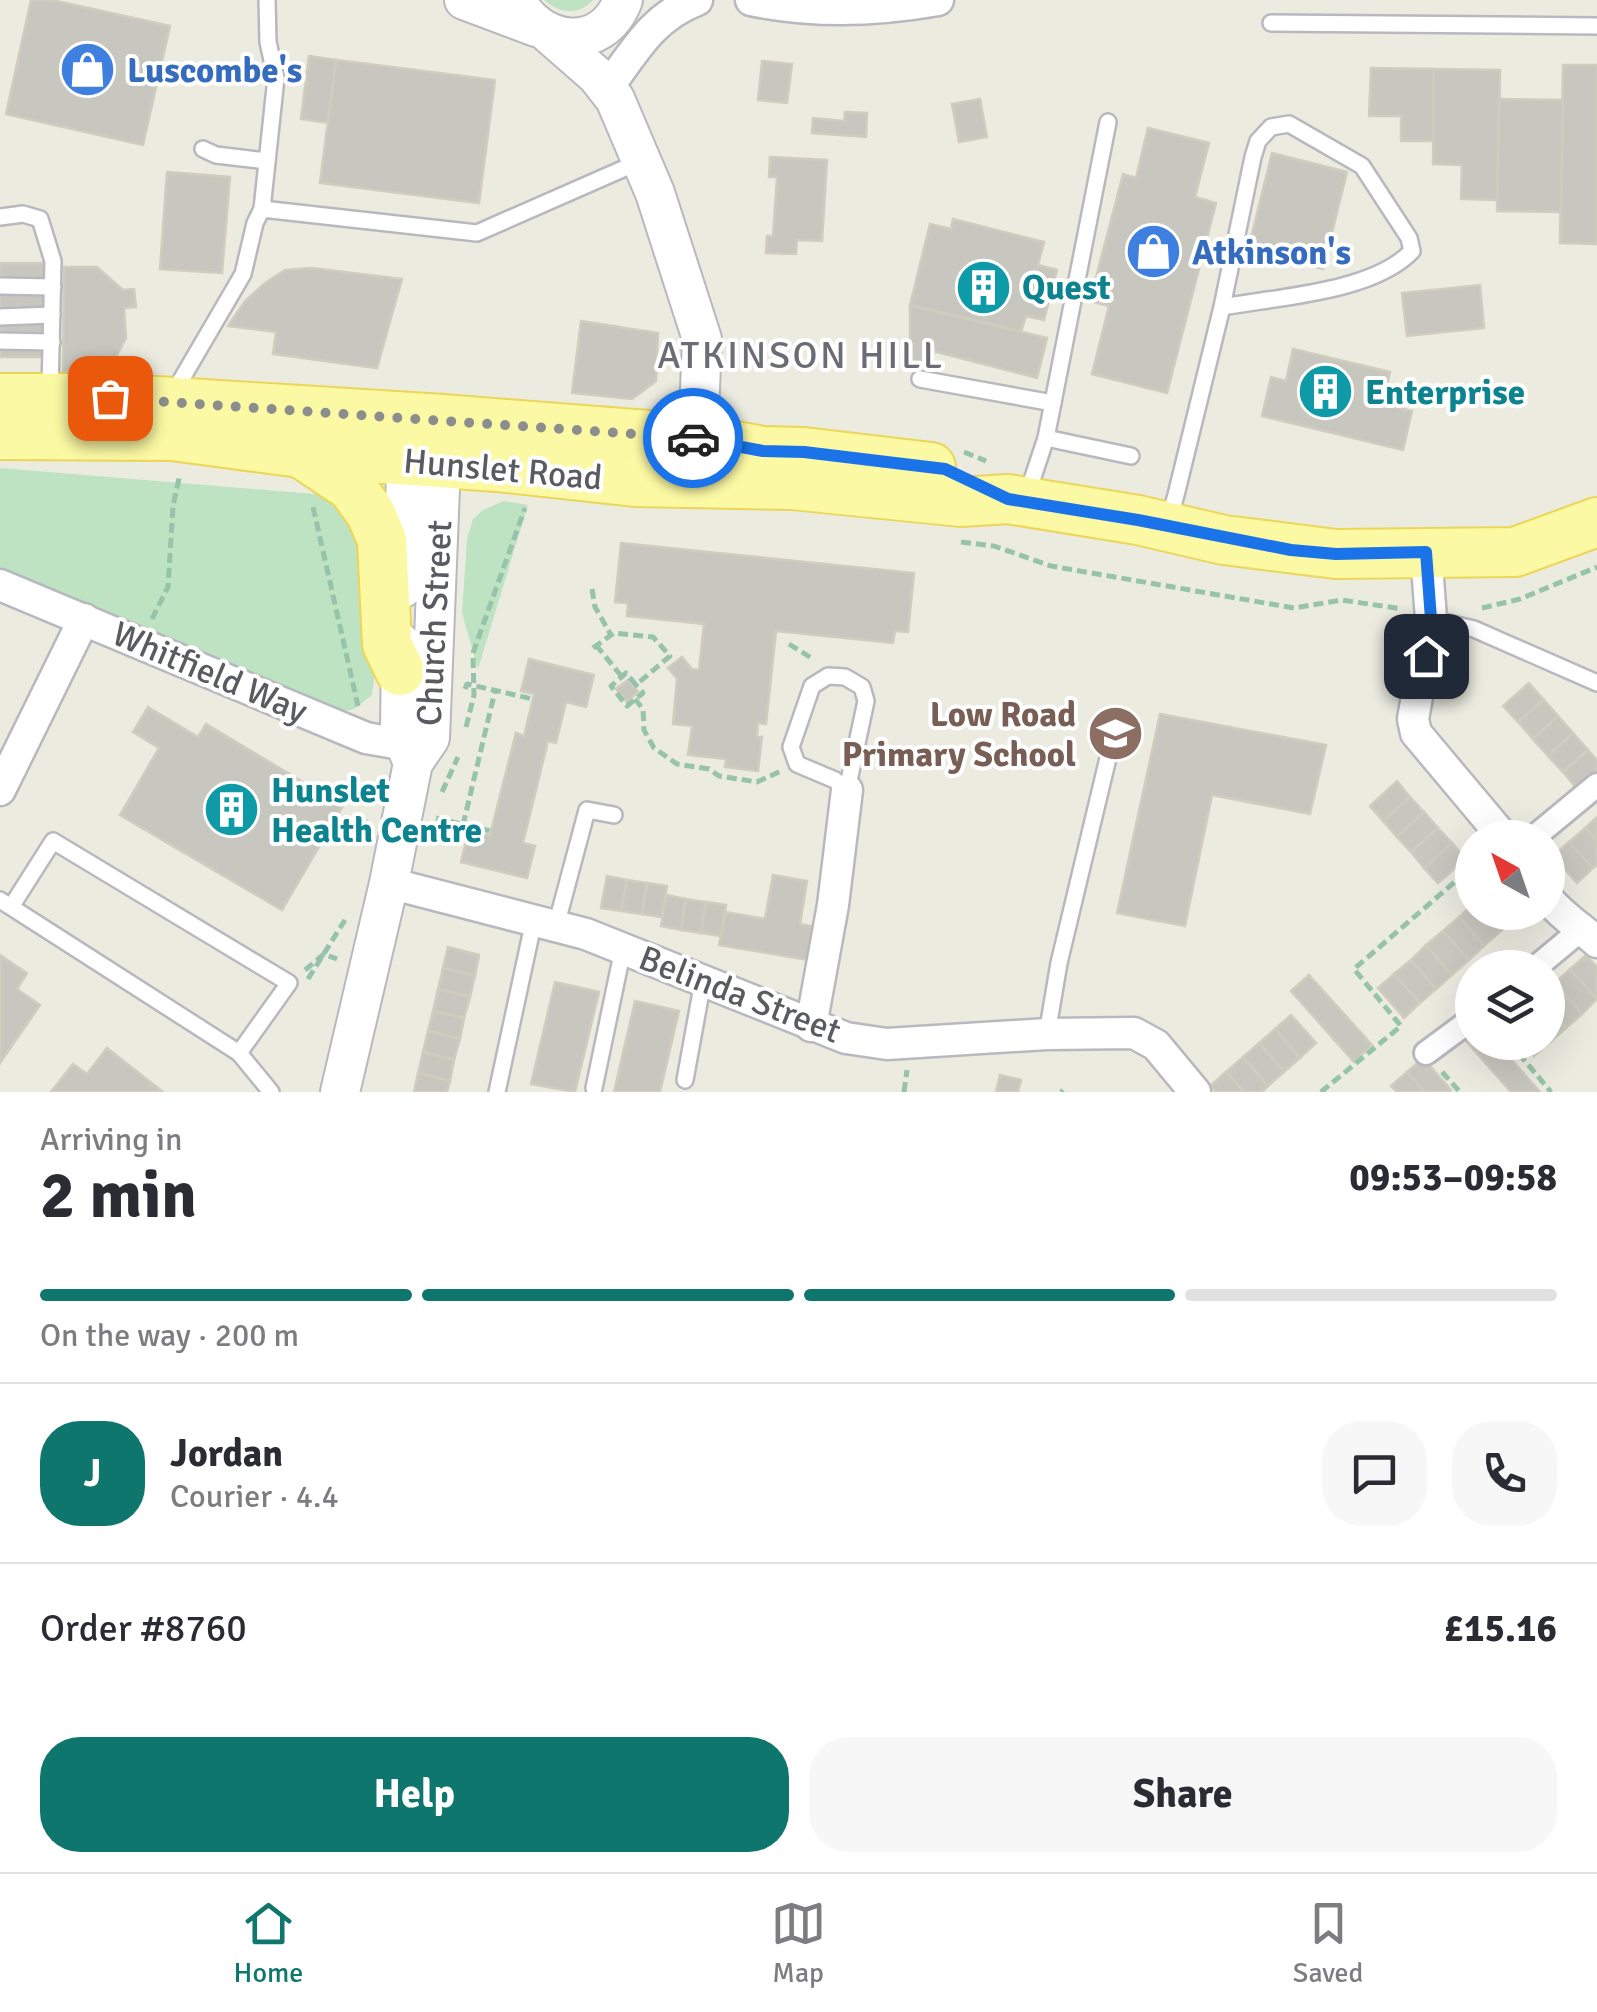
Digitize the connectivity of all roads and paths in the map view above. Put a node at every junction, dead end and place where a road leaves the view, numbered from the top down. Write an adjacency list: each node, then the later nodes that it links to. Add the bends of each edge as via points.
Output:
1 (266, 0): 14 (lane, via 276,78)
2 (464, 0): 8 (street)
3 (697, 0): 11 (street, via 671,10 643,38)
4 (751, 0): 6 (street, via 819,9)
5 (938, 0): 6 (street)
6 (901, 3)
7 (628, 5): 8 (street, via 586,36 567,38); 11 (street)
8 (533, 21): 11 (street)
9 (1271, 23): 10 (lane)
10 (1597, 26)
11 (614, 89): 15 (street)
12 (1108, 122): 27 (lane)
13 (203, 150): 14 (lane)
14 (267, 161): 16 (lane)
15 (641, 161): 16 (lane, via 477,232); 35 (street, via 702,340)
16 (262, 208): 29 (lane, via 244,274)
17 (0, 217): 19 (lane, via 40,218 52,248)
18 (0, 286): 19 (lane)
19 (53, 287): 21 (lane)
20 (1222, 308): 20 (lane, via 1252,156 1271,127 1290,124 1362,166 1409,238 1412,251 1400,264 1356,282); 38 (lane)
21 (52, 315): 22 (lane); 24 (lane)
22 (0, 317)
23 (0, 342): 24 (lane)
24 (52, 342): 28 (lane)
25 (920, 380): 27 (lane)
26 (0, 398): 28 (main road, Hunslet Road)
27 (1054, 403): 31 (lane)
28 (51, 417): 29 (main road, Hunslet Road); 30 (main road, Hunslet Road)
29 (178, 419): 32 (main road, Hunslet Road); 33 (main road, Hunslet Road); 47 (path, via 168,587)
30 (0, 435)
31 (1046, 438): 34 (lane); 36 (lane)
32 (424, 440): 33 (main road, Hunslet Road); 35 (main road, Hunslet Road, via 634,482); 49 (street, Church Street); 63 (street, Church Street)
33 (300, 453): 49 (main road, via 352,487 371,514 382,540 387,644); 62 (path)
34 (1131, 456)
35 (698, 460): 36 (main road, Hunslet Road, via 792,485 961,502)
36 (1016, 500): 38 (main road, Hunslet Road)
37 (1597, 522): 40 (main road, Hunslet Road, via 1516,552)
38 (1167, 527): 40 (main road, Hunslet Road, via 1291,550)
39 (955, 541): 44 (path, via 1051,566 1294,608 1342,600)
40 (1426, 552): 44 (street)
41 (1597, 567): 44 (path, via 1520,600)
42 (0, 585): 45 (street, Whitfield Way)
43 (592, 589): 46 (path)
44 (1431, 614): 53 (lane); 71 (street, via 1416,734)
45 (84, 619): 47 (street, Whitfield Way); 66 (street)
46 (611, 635): 52 (path, via 594,647); 55 (path, via 652,637 670,656)
47 (136, 641): 62 (street, Whitfield Way)
48 (788, 644): 51 (path)
49 (400, 671): 63 (street, Church Street, via 400,732)
50 (464, 671): 54 (path)
51 (828, 676): 64 (lane, via 812,686 806,702 791,747); 67 (lane, via 862,686 866,701)
52 (622, 677): 55 (path, via 626,673); 59 (path, via 611,686 627,706)
53 (1597, 682)
54 (467, 684): 56 (path); 58 (path)
55 (636, 684): 59 (path, via 643,693)
56 (496, 690): 57 (path); 73 (path)
57 (534, 699)
58 (463, 700)
59 (635, 700): 64 (path, via 654,748 677,764 757,782)
60 (460, 716): 63 (path)
61 (1114, 733): 88 (lane)
62 (366, 738): 63 (street, Whitfield Way)
63 (430, 748): 68 (path, via 449,766); 76 (street, Church Street)
64 (797, 764): 67 (lane)
65 (1597, 786): 72 (street)
66 (0, 790)
67 (848, 790): 86 (street)
68 (430, 798)
69 (614, 814): 79 (lane, via 587,810)
70 (428, 816): 73 (path)
71 (1489, 820)
72 (1554, 820)
73 (463, 824): 74 (path)
74 (491, 832)
75 (1455, 881): 98 (path, via 1354,969 1401,1026)
76 (389, 883): 79 (street, Belinda Street); 83 (street, Church Street)
77 (6, 903): 85 (lane, via 53,841); 89 (lane)
78 (1565, 920): 80 (street)
79 (545, 923): 81 (street, Belinda Street); 96 (lane)
80 (1592, 934): 82 (street)
81 (623, 949): 84 (street, Belinda Street); 93 (lane)
82 (1565, 950)
83 (368, 971): 85 (path, via 324,954); 95 (street, Church Street)
84 (703, 981): 86 (street, Belinda Street); 92 (lane)
85 (289, 983): 89 (lane)
86 (810, 1026): 88 (street, Belinda Street, via 888,1044)
87 (1455, 1032): 90 (street)
88 (1047, 1034): 97 (street, Belinda Street, via 1134,1033 1156,1045)
89 (239, 1053): 94 (lane)
90 (1426, 1053)
91 (1523, 1060): 99 (path)
92 (686, 1080)
93 (594, 1088)
94 (271, 1092)
95 (340, 1092)
96 (497, 1092)
97 (1195, 1092)
98 (1322, 1092)
99 (1551, 1092)

